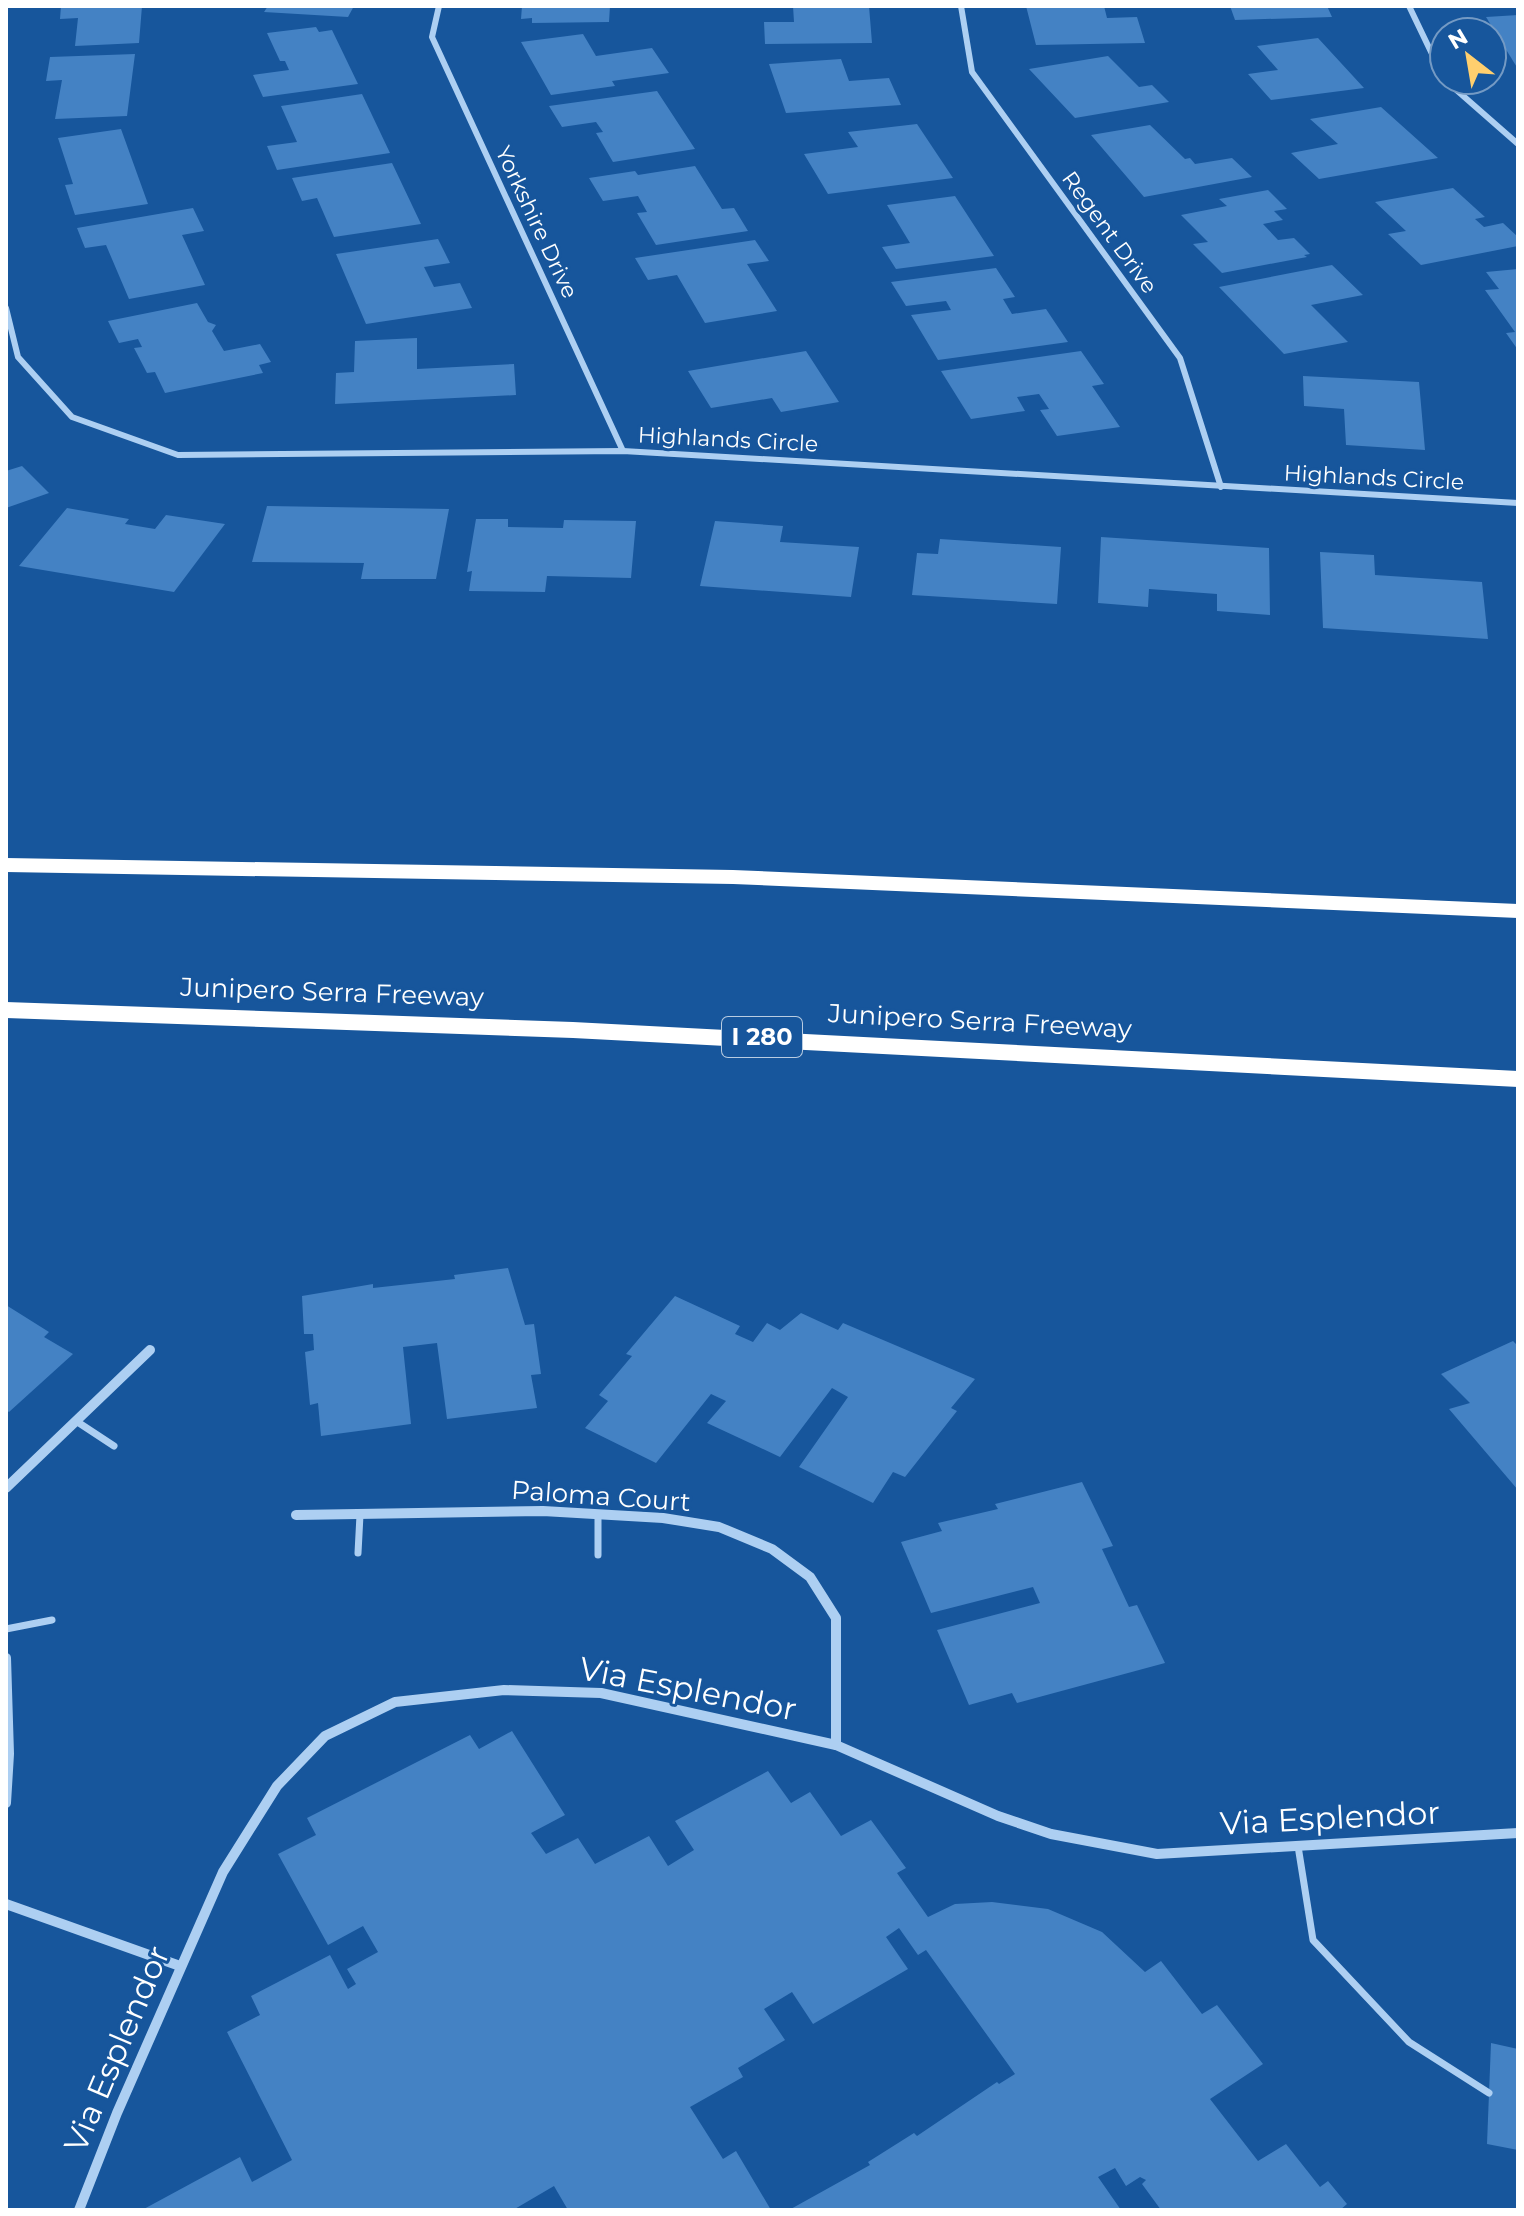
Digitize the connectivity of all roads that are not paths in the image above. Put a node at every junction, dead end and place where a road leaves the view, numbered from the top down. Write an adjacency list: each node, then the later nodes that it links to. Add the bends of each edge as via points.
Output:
1 (439, 6): 8 (street, Yorkshire Drive, via 432,37)
2 (961, 6): 9 (street, Regent Drive, via 972,72 1180,358)
3 (1409, 6): 4 (street)
4 (1428, 46)
5 (1462, 96): 6 (street)
6 (1518, 144)
7 (6, 308): 8 (street, Highlands Circle, via 18,357 72,417 178,455)
8 (623, 451): 9 (street, Highlands Circle)
9 (1221, 487): 10 (street, Highlands Circle)
10 (1518, 503)
11 (6, 865): 12 (highway, via 733,877)
12 (1518, 911)
13 (6, 1010): 14 (highway, Junipero Serra Freeway / I 280, via 715,1035)
14 (1518, 1079)
15 (150, 1350): 16 (street)
16 (76, 1421): 17 (lane); 18 (street)
17 (114, 1446)
18 (6, 1488)
19 (296, 1515): 20 (street, Paloma Court)
20 (360, 1515): 21 (street, Paloma Court); 22 (lane)
21 (598, 1515): 23 (lane); 27 (street, Paloma Court, via 719,1527 772,1549 810,1577 836,1618)
22 (358, 1553)
23 (598, 1555)
24 (52, 1620): 25 (lane)
25 (6, 1629)
26 (6, 1658): 28 (street)
27 (836, 1745): 30 (street, Via Esplendor, via 1051,1834 1157,1854); 32 (street, Via Esplendor, via 601,1693 504,1690 395,1702 325,1736 277,1786 223,1872)
28 (6, 1803)
29 (1518, 1833): 30 (street, Via Esplendor)
30 (1298, 1846): 33 (lane, via 1313,1940 1409,2042)
31 (6, 1904): 32 (street)
32 (180, 1966): 34 (street, Via Esplendor)
33 (1489, 2093)
34 (79, 2210)

